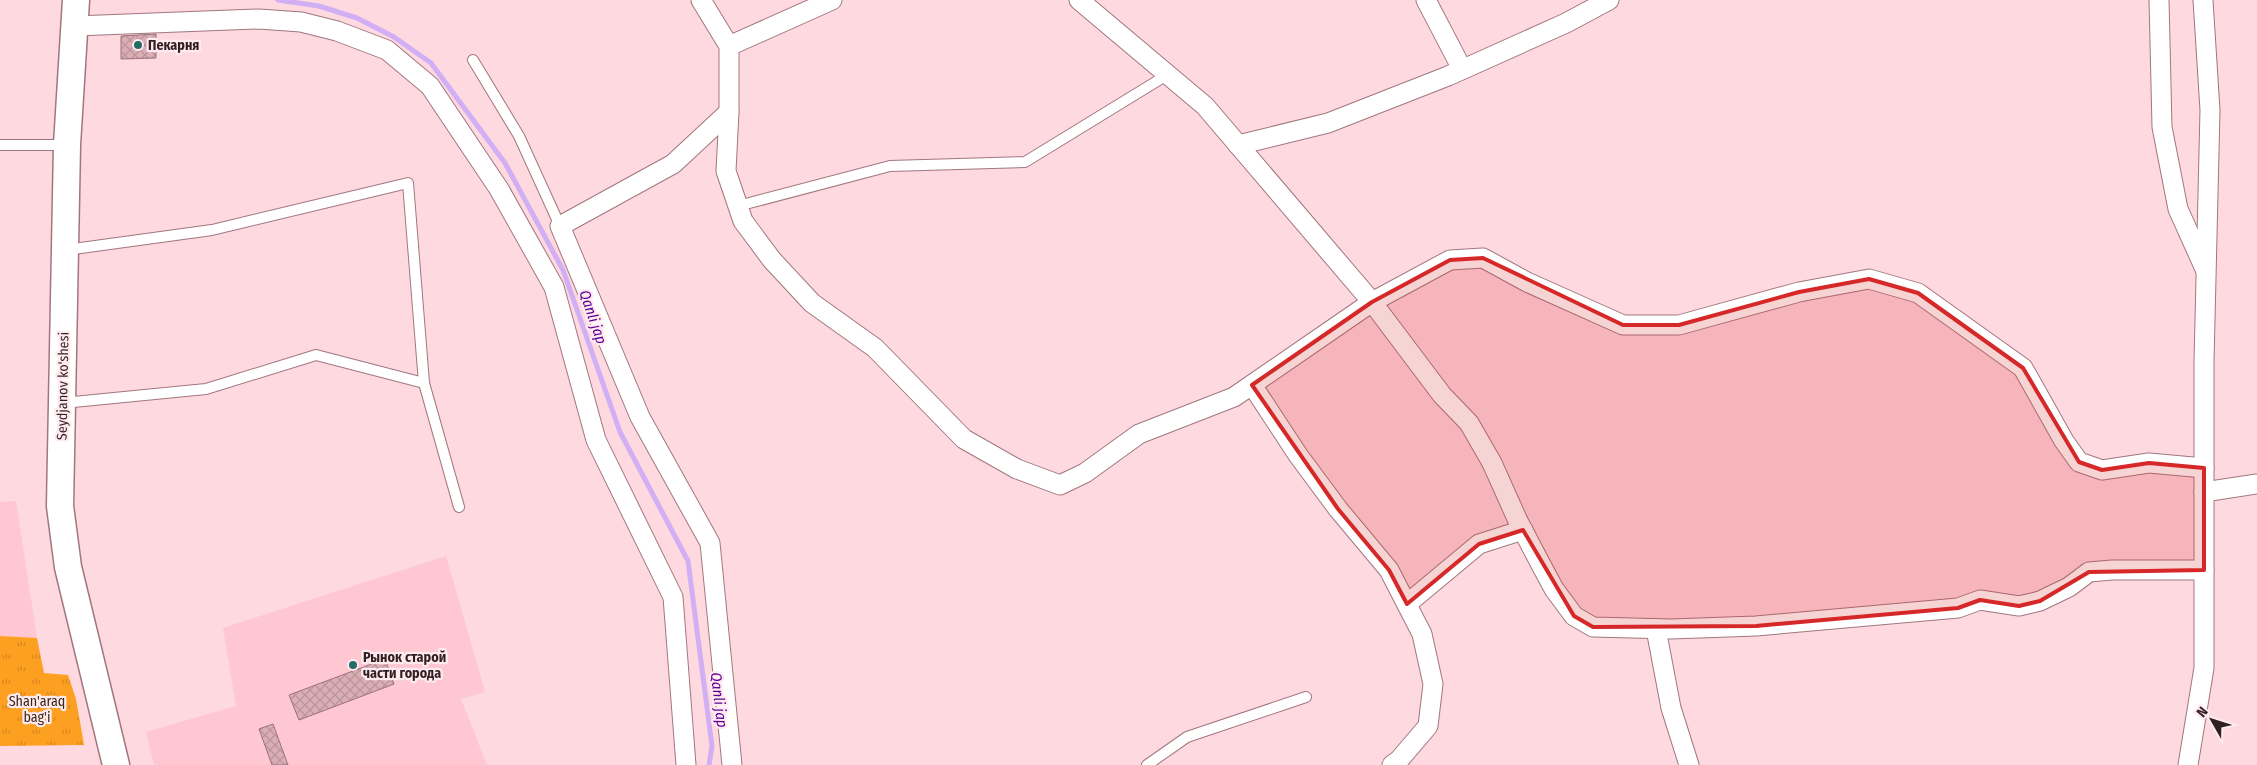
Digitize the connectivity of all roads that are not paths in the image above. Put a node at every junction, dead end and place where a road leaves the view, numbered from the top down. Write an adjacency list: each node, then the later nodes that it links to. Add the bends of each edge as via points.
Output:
1 (76, 0): 9 (main road, Seydjanov ko'shesi)
2 (701, 0): 10 (street)
3 (832, 0): 10 (street)
4 (1079, 0): 13 (street)
5 (1426, 0): 12 (street)
6 (1609, 0): 12 (street, via 1566,23)
7 (2159, 0): 21 (street, via 2162,127 2178,209)
8 (2203, 0): 21 (street, via 2210,110)
9 (75, 26): 16 (main road, Seydjanov ko'shesi); 36 (street, via 259,19 301,22 337,30 386,50 430,86 499,189 554,287 596,440 673,597)
10 (729, 46): 14 (street)
11 (473, 60): 19 (lane, via 519,136)
12 (1462, 69): 17 (street, via 1328,123)
13 (1168, 75): 17 (street, via 1205,106); 18 (lane, via 1025,162 890,166)
14 (729, 112): 18 (street, via 726,171); 19 (street, via 673,164)
15 (0, 145): 16 (lane)
16 (67, 145): 20 (main road, Seydjanov ko'shesi)
17 (1238, 145): 22 (street)
18 (738, 206): 24 (street, via 743,221 772,260 812,303 875,348 964,439 1017,469 1060,485 1086,473 1139,434 1234,397)
19 (560, 226): 37 (street, via 640,417 710,543)
20 (65, 250): 23 (lane, via 212,230 408,183); 25 (main road, Seydjanov ko'shesi)
21 (2207, 273): 26 (street)
22 (1372, 302): 24 (street); 26 (street, via 1450,260 1483,258 1623,326 1679,325 1799,292 1869,279 1918,292 2023,368 2079,462 2102,470 2149,463); 30 (street, via 1442,396 1469,423 1492,463)
23 (424, 383): 25 (lane, via 316,355 206,388); 29 (lane)
24 (1252, 385): 32 (street, via 1298,455 1389,570)
25 (63, 403): 35 (main road, Seydjanov ko'shesi, via 61,526 80,620)
26 (2204, 468): 28 (street)
27 (2257, 484): 28 (street)
28 (2204, 492): 31 (street)
29 (459, 507)
30 (1523, 530): 32 (street, via 1479,544); 33 (street, via 1554,589 1574,616 1593,627)
31 (2204, 570): 33 (street, via 2089,572 2069,587 2040,601 2019,606 1980,600 1958,608 1756,626); 41 (street, via 2204,668)
32 (1407, 604): 39 (street, via 1422,634 1433,684 1428,726)
33 (1656, 629): 40 (street, via 1671,708)
34 (1306, 697): 38 (lane, via 1187,737)
35 (116, 765)
36 (686, 765)
37 (732, 765)
38 (1147, 765)
39 (1392, 765)
40 (1689, 765)
41 (2188, 765)

